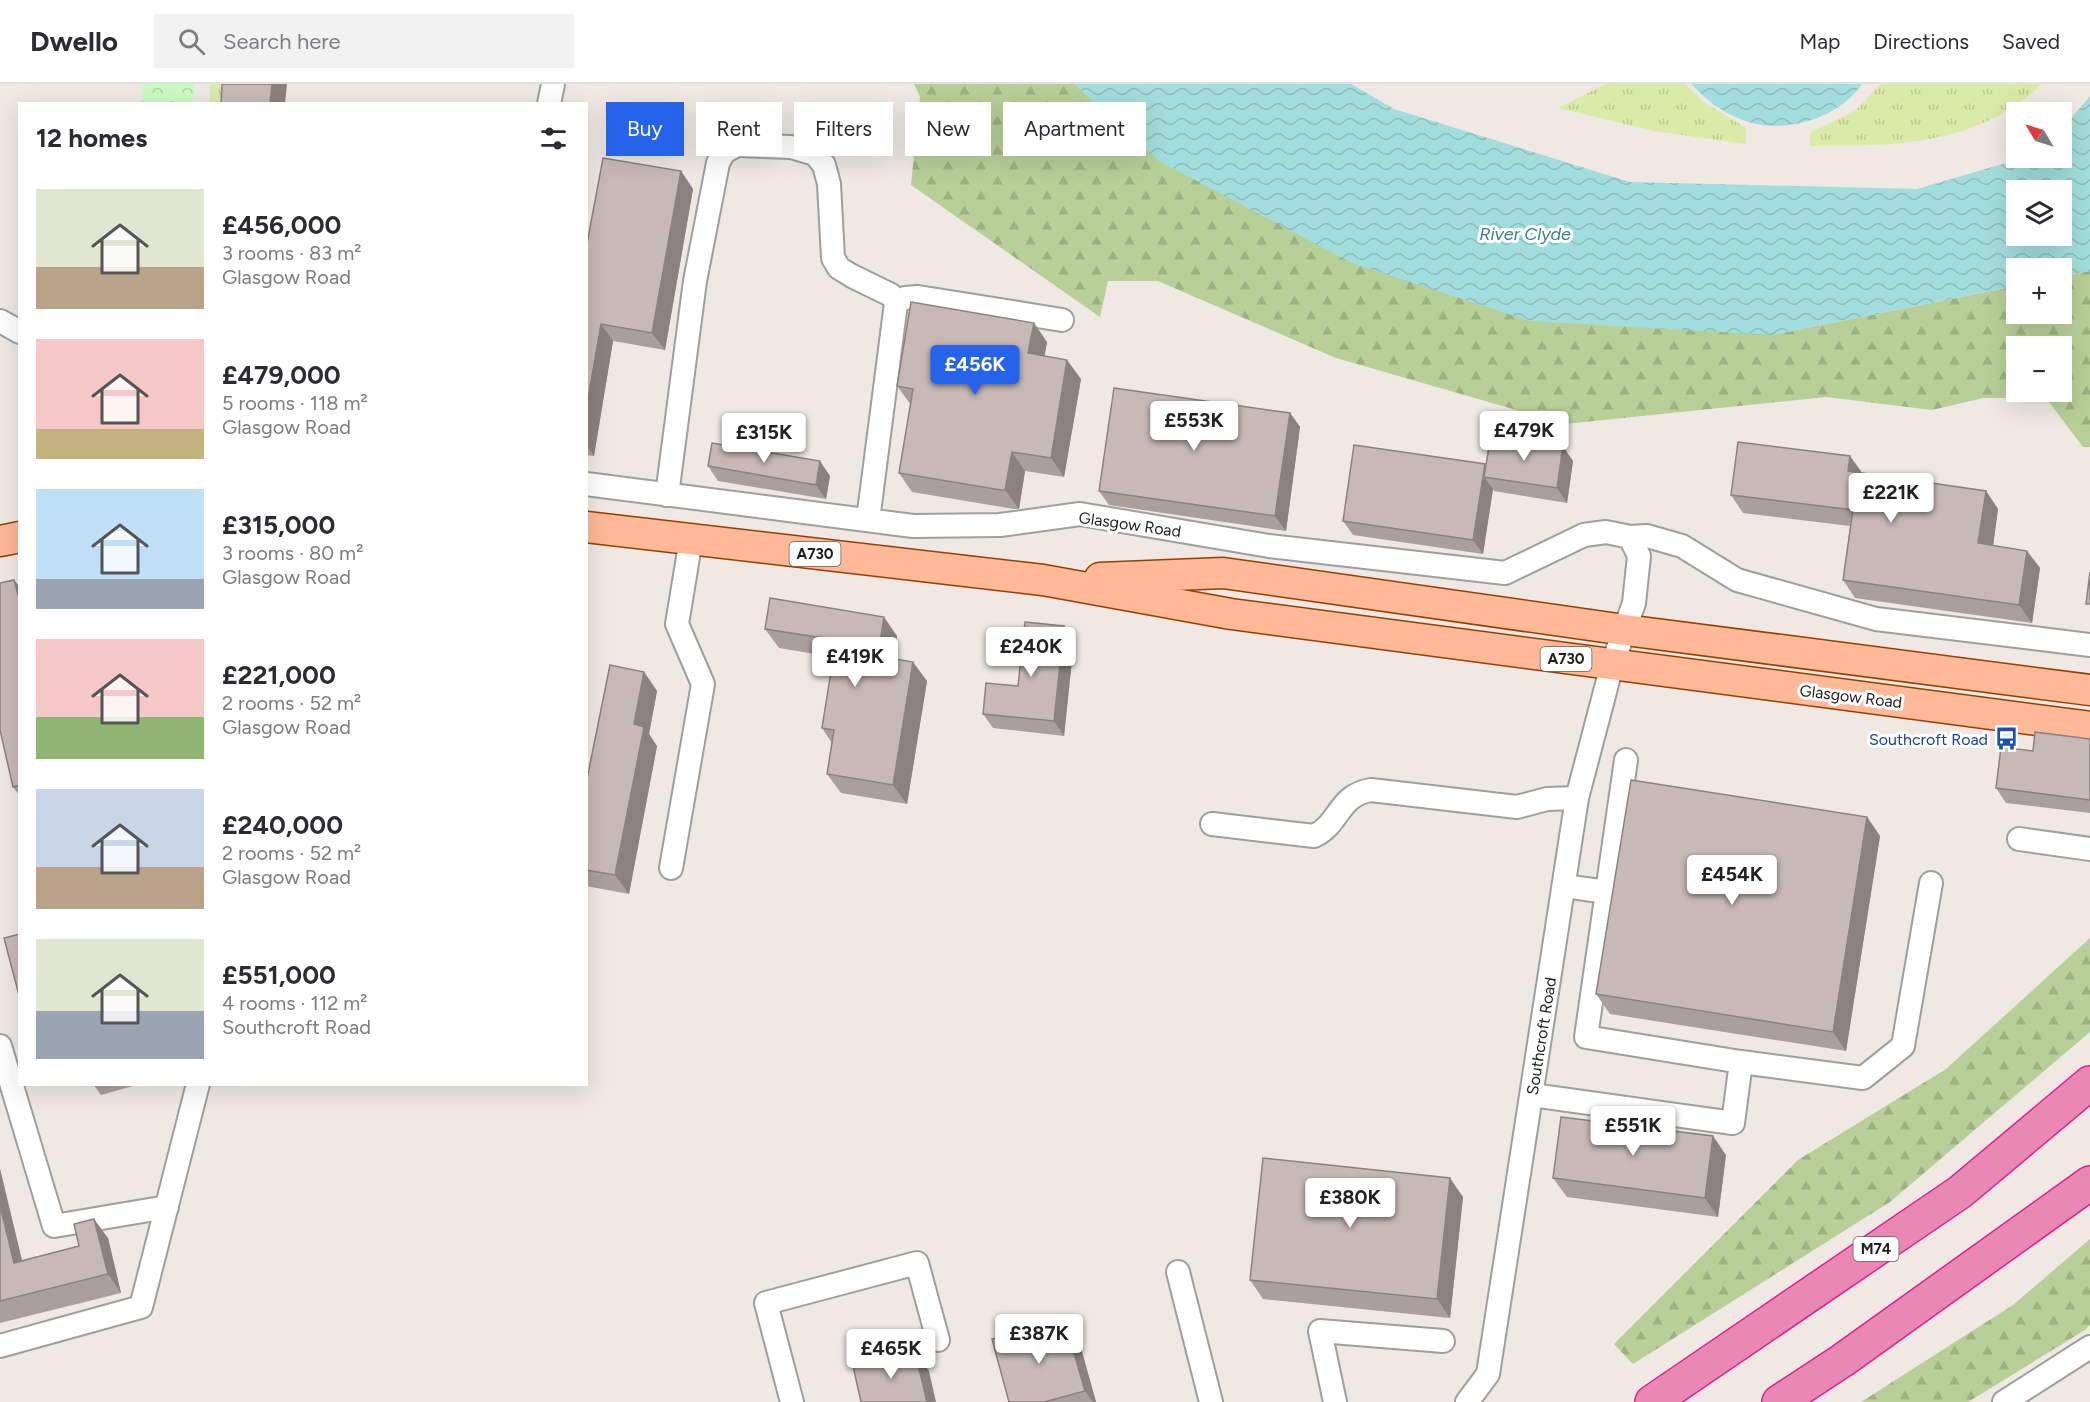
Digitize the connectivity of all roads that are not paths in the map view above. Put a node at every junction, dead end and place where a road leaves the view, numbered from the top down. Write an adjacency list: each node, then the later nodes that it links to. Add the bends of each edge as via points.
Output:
1 (553, 84): 2 (street)
2 (549, 102)
3 (896, 303): 4 (street, via 918,297); 8 (street, via 891,295 839,268 833,258 828,184 824,165 815,154 791,147 737,144 724,152 712,188 695,281); 9 (street)
4 (1062, 320)
5 (0, 321): 6 (street)
6 (18, 331)
7 (588, 484): 8 (street, Glasgow Road)
8 (667, 495): 9 (street, Glasgow Road)
9 (868, 520): 12 (street, Glasgow Road, via 913,526 1000,525 1080,514 1269,546 1505,573 1584,535 1606,532)
10 (588, 527): 13 (main road, Glasgow Road / A730)
11 (18, 537): 14 (main road)
12 (1630, 537): 16 (street, via 1639,556 1634,603); 17 (street, Glasgow Road, via 1647,536 1682,546 1737,580 1876,619)
13 (691, 539): 15 (main road, Glasgow Road / A730); 26 (street, via 677,624 703,684)
14 (0, 541)
15 (1043, 580): 16 (main road, Glasgow Road / A730, via 1222,573); 18 (main road, Glasgow Road / A730, via 1231,614)
16 (1626, 630): 18 (street); 19 (main road, Glasgow Road / A730)
17 (2090, 645)
18 (1612, 665): 20 (main road, Glasgow Road / A730); 22 (street, Southcroft Road)
19 (2090, 690)
20 (2090, 727)
21 (1626, 760): 29 (street)
22 (1578, 798): 23 (street, via 1547,799 1517,807 1371,790 1349,797 1323,832 1314,836); 28 (street, Southcroft Road)
23 (1212, 824)
24 (2019, 839): 25 (street)
25 (2090, 849)
26 (671, 868)
27 (1931, 883): 31 (street, via 1904,1046 1863,1078)
28 (1564, 886): 29 (street); 34 (street, Southcroft Road)
29 (1607, 892): 31 (street, via 1586,1036)
30 (0, 1046): 36 (street, via 54,1226)
31 (1741, 1062): 34 (street, via 1733,1123)
32 (2090, 1083): 46 (highway, M74, via 1960,1192)
33 (197, 1086): 36 (street)
34 (1532, 1095): 45 (street, Southcroft Road, via 1488,1374)
35 (2090, 1183): 47 (highway)
36 (167, 1207): 40 (street, via 141,1308)
37 (1178, 1272): 43 (street)
38 (938, 1340): 42 (street, via 917,1263 766,1303)
39 (1443, 1341): 44 (street, via 1320,1331)
40 (0, 1346)
41 (2090, 1347): 48 (street)
42 (792, 1402)
43 (1211, 1402)
44 (1335, 1402)
45 (1467, 1402)
46 (1652, 1402)
47 (1779, 1402)
48 (2004, 1402)

